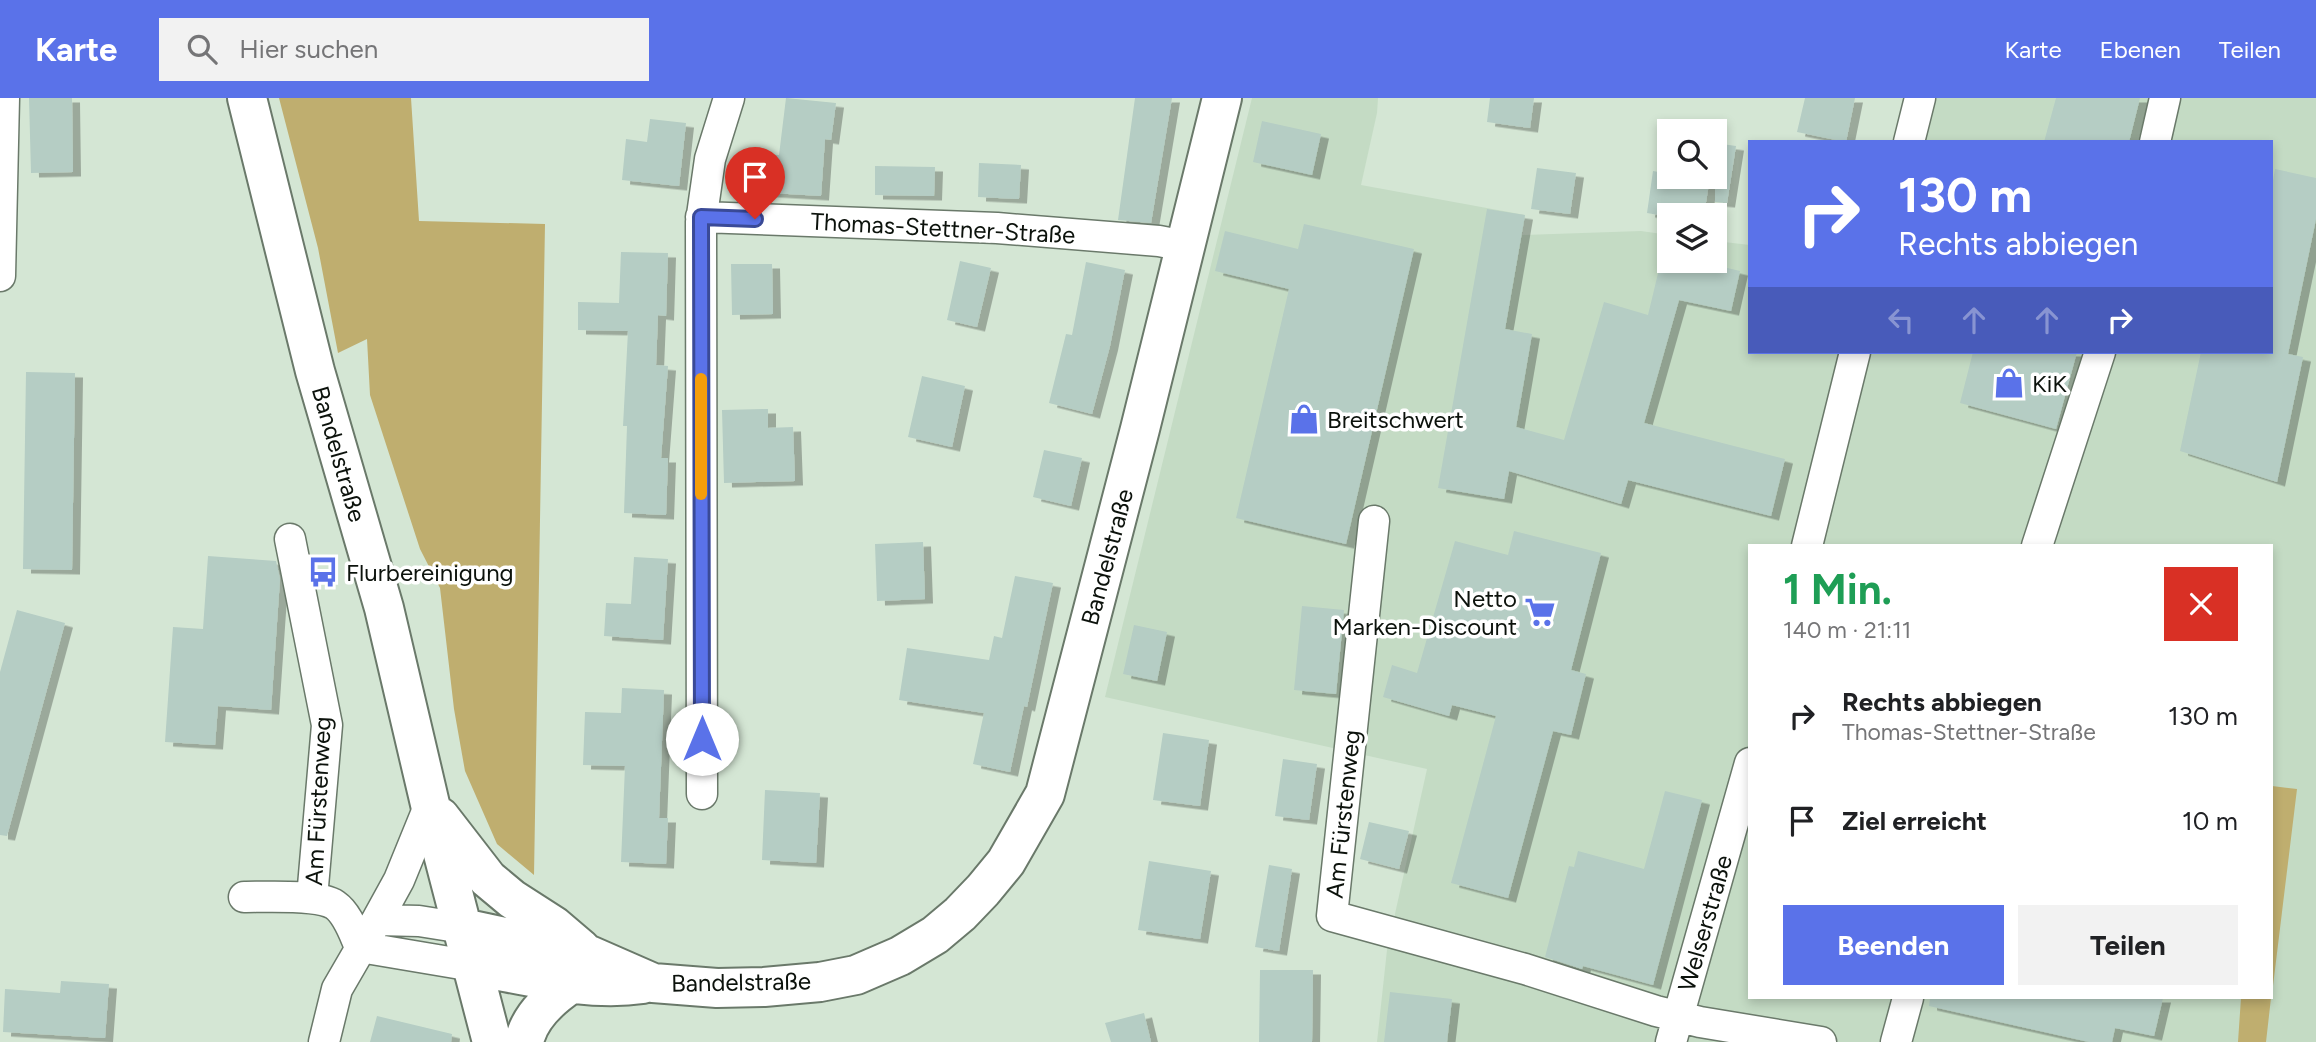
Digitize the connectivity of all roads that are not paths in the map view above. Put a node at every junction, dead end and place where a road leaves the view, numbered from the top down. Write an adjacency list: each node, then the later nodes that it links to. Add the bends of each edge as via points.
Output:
1 (4, 98): 11 (street)
2 (247, 98): 20 (street, Bandelstraße, via 315,371 384,608)
3 (729, 98): 9 (street, via 710,159)
4 (1223, 98): 10 (street, Bandelstraße)
5 (1920, 98): 7 (street)
6 (2165, 98): 8 (street)
7 (1910, 140)
8 (2155, 140)
9 (701, 217): 10 (street, Thomas-Stettner-Straße, via 997,228); 19 (street)
10 (1185, 246): 27 (street, Bandelstraße, via 1045,794 1006,862 935,935 856,975 764,987 653,983 615,988)
11 (0, 276)
12 (1855, 354): 16 (street)
13 (2099, 354): 17 (street)
14 (1374, 522): 29 (street, Am Fürstenweg, via 1332,916 1525,969)
15 (290, 539): 22 (street, Am Fürstenweg, via 327,725)
16 (1807, 544)
17 (2038, 544)
18 (1748, 770): 29 (street, Welserstraße)
19 (702, 793)
20 (430, 804): 23 (street); 24 (street, Bandelstraße); 27 (street, via 488,879 554,926)
21 (244, 897): 22 (street, Am Fürstenweg)
22 (312, 898): 25 (street, Am Fürstenweg, via 335,905)
23 (377, 920): 24 (street); 25 (street)
24 (463, 928): 26 (street, Bandelstraße); 27 (street)
25 (360, 947): 26 (street); 30 (street, via 337,989)
26 (473, 966): 27 (street); 31 (street, Bandelstraße)
27 (580, 970): 32 (street, via 537,1015)
28 (1908, 999): 34 (street)
29 (1675, 1029): 33 (street)
30 (324, 1042)
31 (492, 1042)
32 (524, 1042)
33 (1821, 1042)
34 (1896, 1042)

